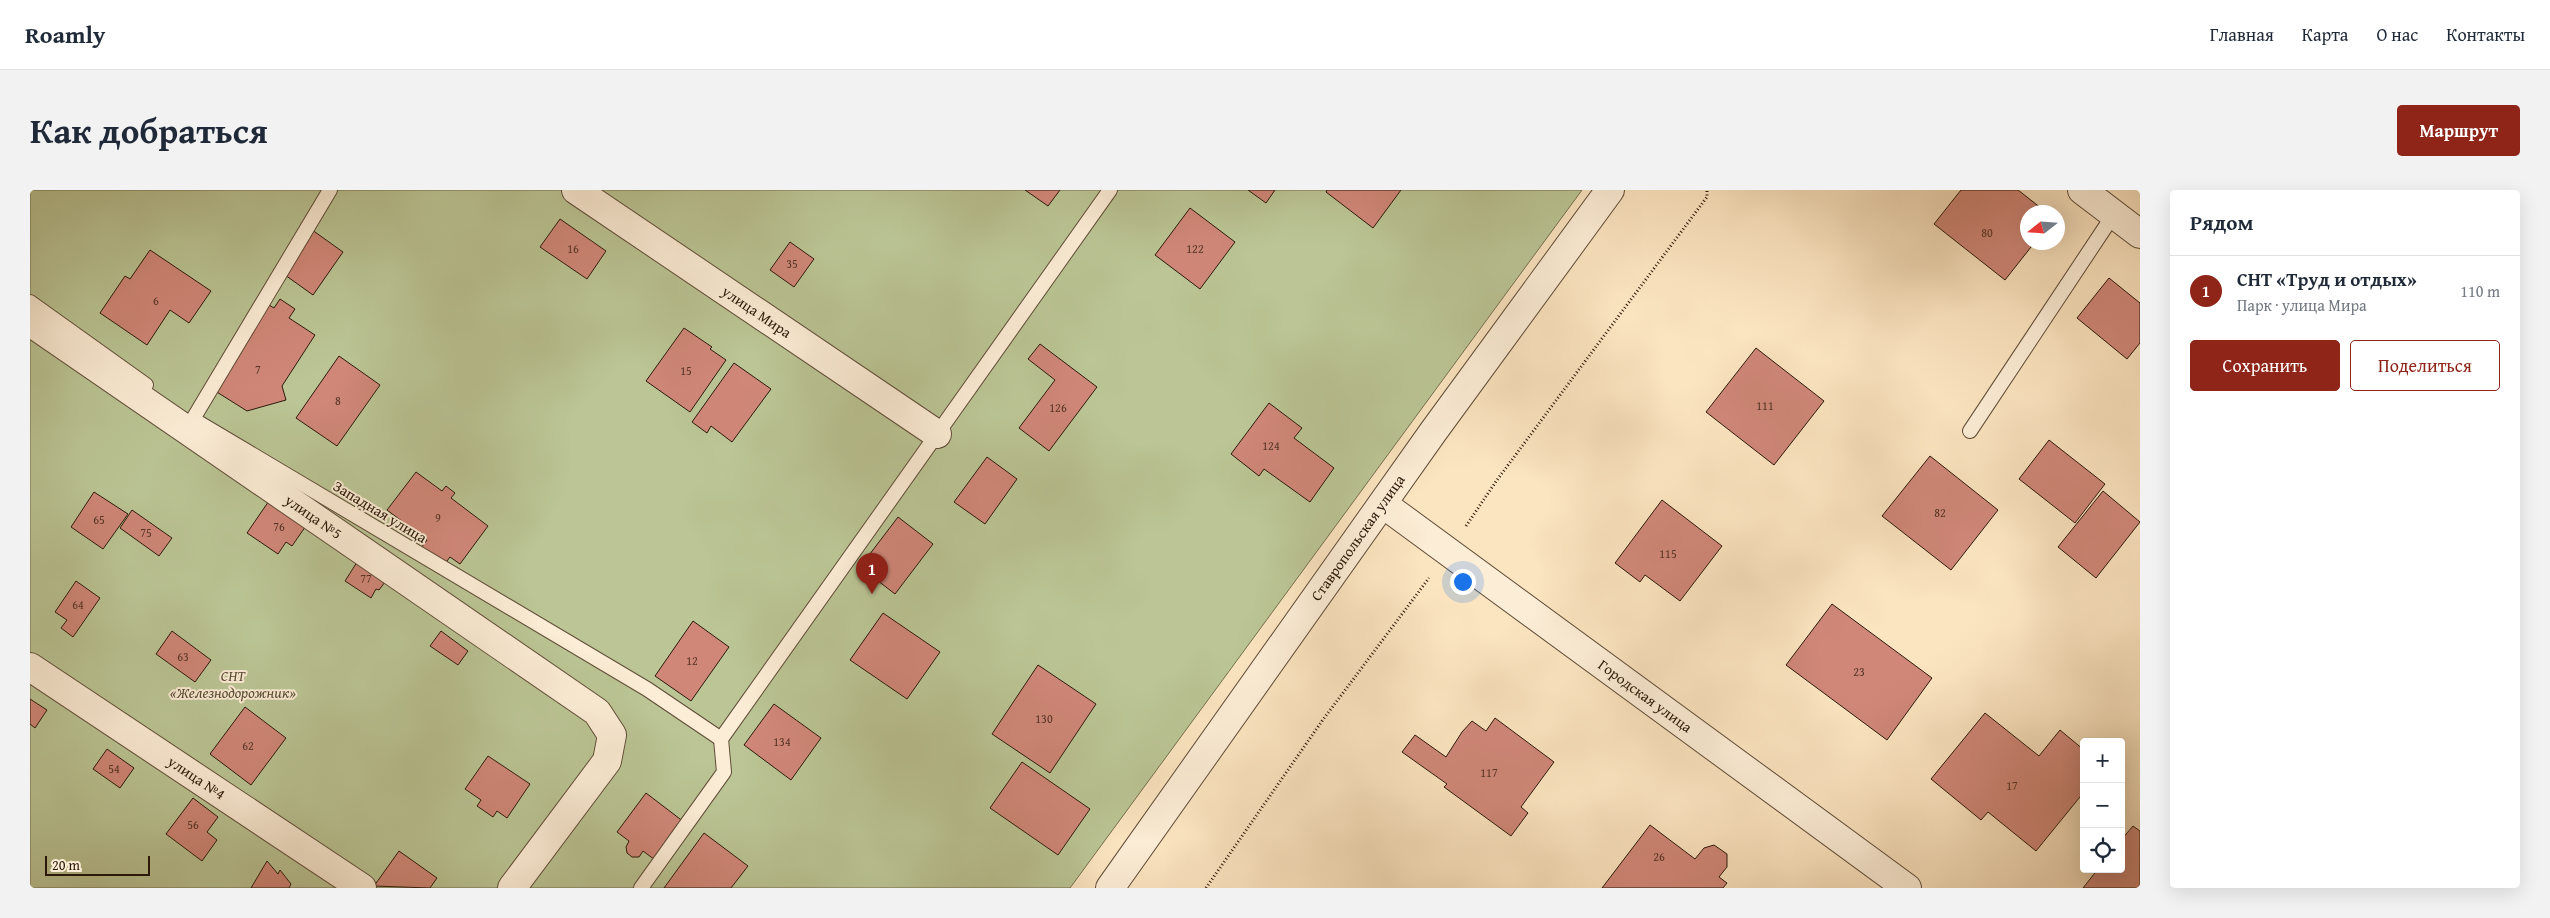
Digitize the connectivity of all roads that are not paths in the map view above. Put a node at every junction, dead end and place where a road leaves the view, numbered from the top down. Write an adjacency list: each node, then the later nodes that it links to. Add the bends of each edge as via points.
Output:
1 (330, 190): 10 (lane)
2 (576, 190): 12 (street, улица Мира)
3 (1110, 190): 12 (lane)
4 (1610, 190): 13 (street, Ставропольская улица)
5 (2082, 190): 6 (street)
6 (2114, 214): 7 (street); 11 (lane)
7 (2140, 234)
8 (30, 302): 10 (lane, Западная улица)
9 (30, 322): 17 (street, улица №5, via 597,712 612,735 607,761)
10 (192, 419): 15 (lane, Западная улица, via 647,689)
11 (1970, 431)
12 (937, 434): 15 (lane)
13 (1383, 504): 19 (street, Ставропольская улица); 20 (street, Городская улица)
14 (30, 667): 16 (street, улица №4)
15 (721, 739): 18 (lane, via 724,772)
16 (362, 888)
17 (512, 888)
18 (641, 888)
19 (1110, 888)
20 (1907, 888)

